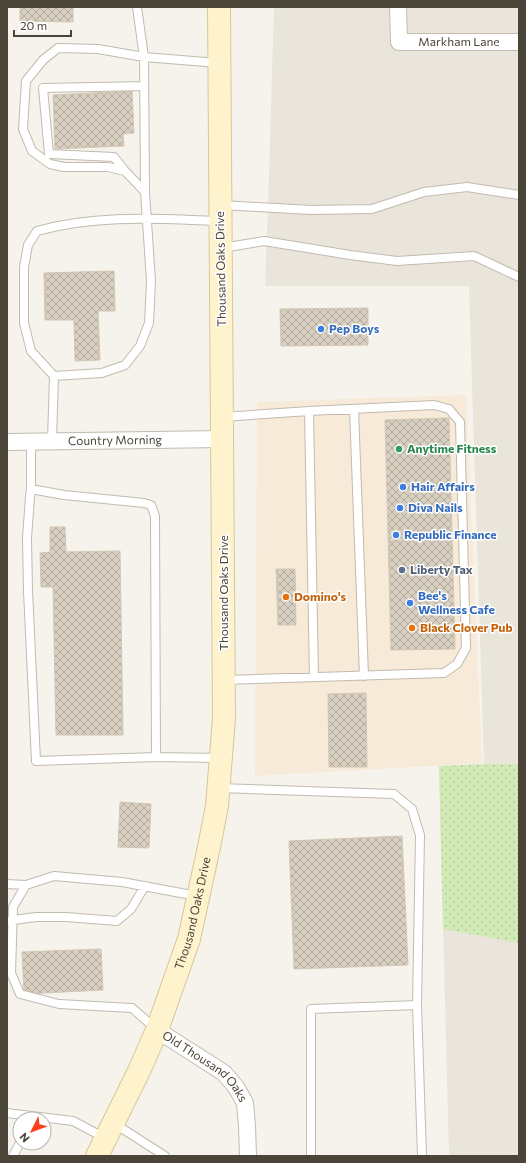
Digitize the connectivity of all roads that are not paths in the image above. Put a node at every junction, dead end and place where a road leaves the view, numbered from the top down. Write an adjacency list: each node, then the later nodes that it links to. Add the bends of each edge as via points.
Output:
1 (137, 7): 5 (lane)
2 (219, 7): 6 (main road, Thousand Oaks Drive)
3 (398, 7): 4 (street, Markham Lane, via 399,42)
4 (519, 42)
5 (144, 57): 6 (lane); 7 (lane); 8 (lane, via 98,49 58,48 43,60 26,82 24,129 32,151 50,164 64,167 108,167)
6 (220, 63): 11 (main road, Thousand Oaks Drive)
7 (144, 86): 8 (lane, via 43,88 49,154 114,157); 9 (lane)
8 (125, 171): 9 (lane)
9 (145, 192): 12 (lane)
10 (519, 195): 11 (lane, via 467,187 424,192 372,209)
11 (221, 213): 12 (lane); 13 (main road, Thousand Oaks Drive)
12 (147, 218): 15 (lane, via 151,281 149,323 140,346 125,365 102,373); 15 (lane, via 121,218 53,226 37,231 28,245 24,267 24,322 31,351)
13 (221, 248): 14 (lane, via 264,241 398,261 474,256); 18 (main road, Thousand Oaks Drive)
14 (519, 277)
15 (54, 376): 20 (lane)
16 (354, 409): 17 (lane); 24 (lane); 24 (lane, via 434,405 449,409 460,422 466,648 457,664 444,673)
17 (308, 411): 18 (lane); 25 (lane)
18 (222, 418): 19 (main road, Thousand Oaks Drive)
19 (223, 439): 20 (street, Country Morning); 26 (main road, Thousand Oaks Drive)
20 (52, 441): 22 (street, Country Morning)
21 (7, 442): 22 (street, Country Morning)
22 (31, 442): 23 (lane)
23 (32, 489): 27 (lane, via 151,506 155,516); 27 (lane, via 27,538 36,761)
24 (364, 676): 25 (lane)
25 (314, 677): 26 (lane)
26 (224, 680): 28 (main road, Thousand Oaks Drive)
27 (156, 757): 28 (lane)
28 (221, 758): 29 (main road, Thousand Oaks Drive)
29 (218, 788): 33 (main road, Thousand Oaks Drive); 35 (lane, via 394,794 412,809 420,835)
30 (7, 884): 31 (lane)
31 (26, 885): 32 (lane, via 54,876); 34 (lane, via 12,907)
32 (145, 886): 33 (lane); 34 (lane, via 131,908 116,921 66,917 36,917)
33 (198, 896): 36 (main road, Thousand Oaks Drive, via 189,939)
34 (10, 921): 36 (lane, via 11,973 20,994 59,1004 132,1008)
35 (417, 1005): 41 (lane, via 311,1009); 42 (lane)
36 (157, 1030): 38 (main road, Thousand Oaks Drive); 40 (street, Old Thousand Oaks, via 224,1073 236,1087 245,1103)
37 (52, 1119): 38 (lane, via 73,1121)
38 (105, 1139): 39 (lane)
39 (165, 1156)
40 (248, 1156)
41 (311, 1156)
42 (422, 1156)

